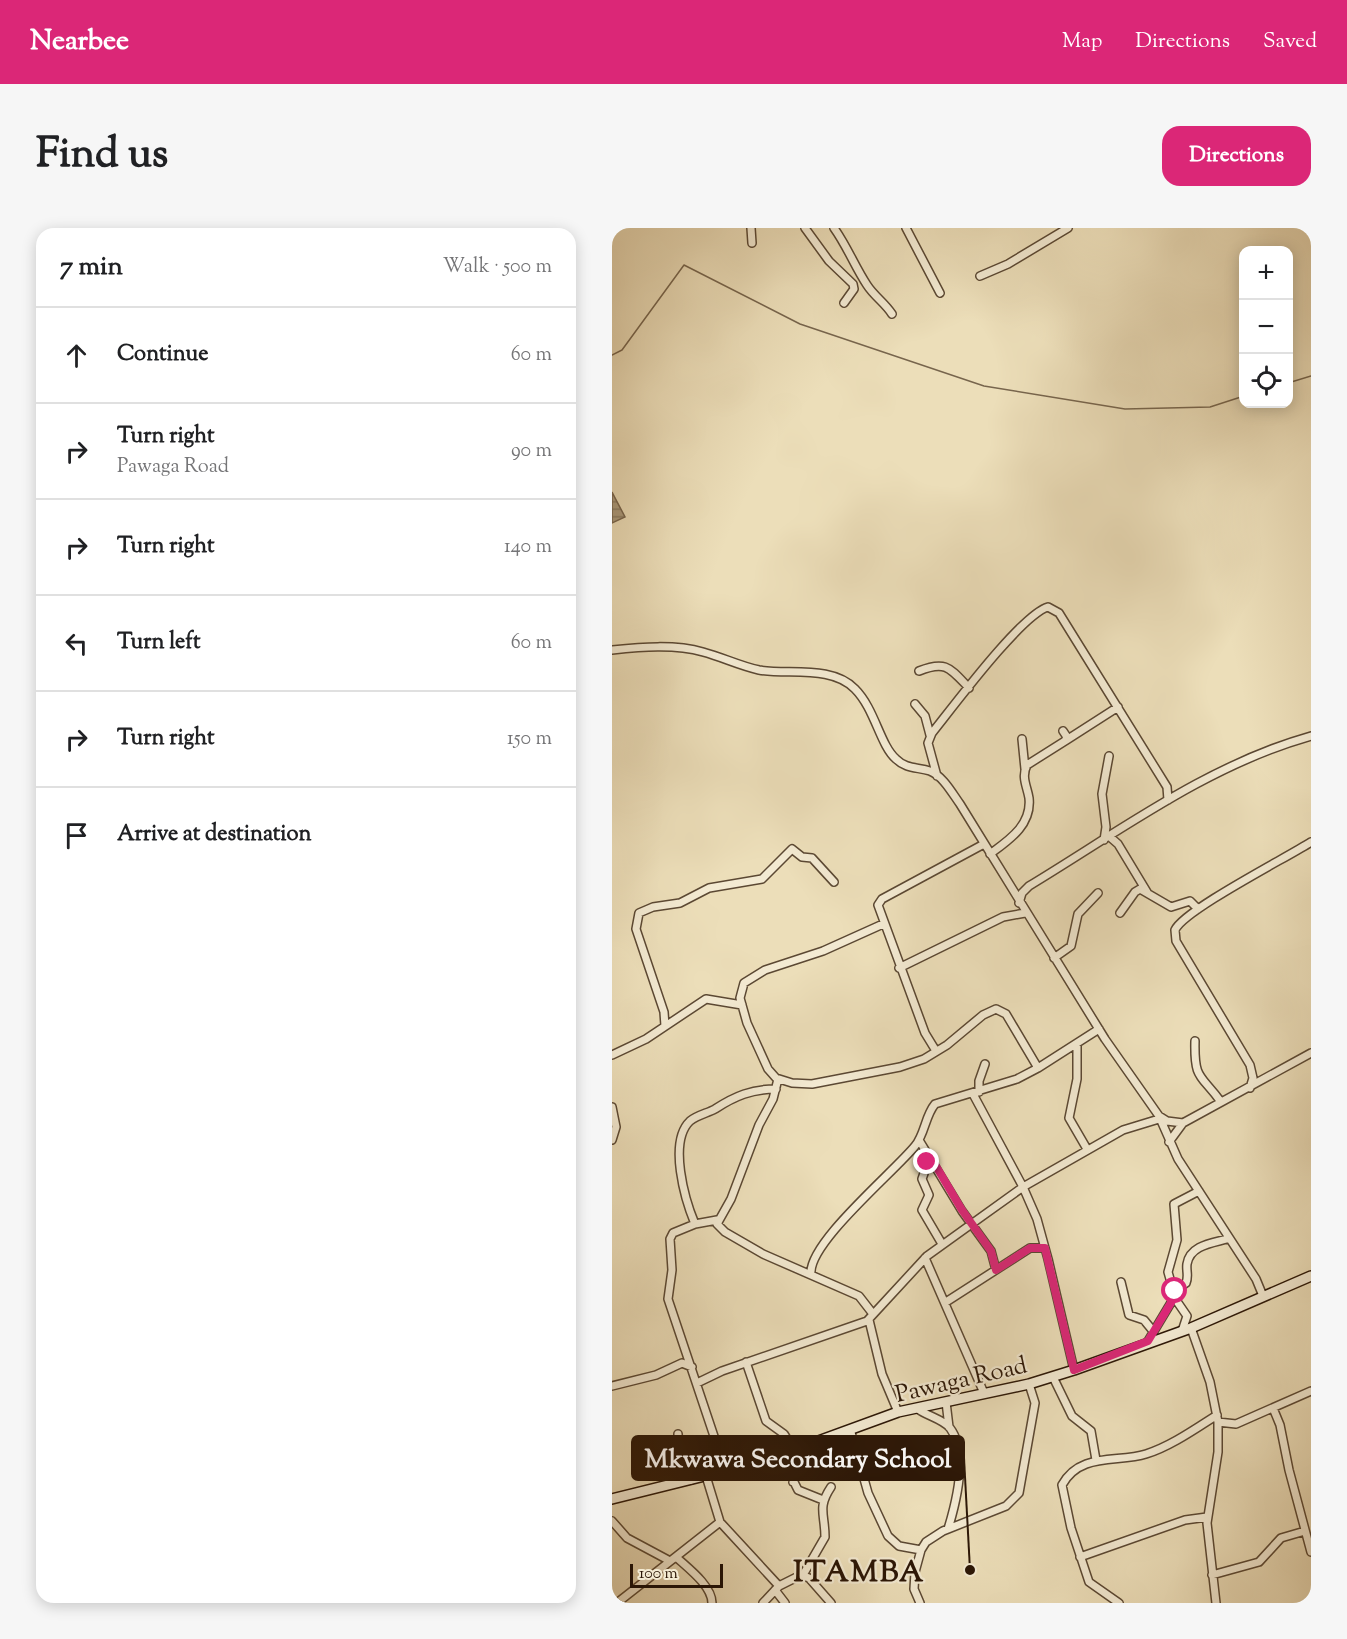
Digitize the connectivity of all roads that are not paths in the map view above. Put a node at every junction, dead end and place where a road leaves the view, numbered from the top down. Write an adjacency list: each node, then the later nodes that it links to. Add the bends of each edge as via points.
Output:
1 (752, 228): 6 (street)
2 (805, 228): 9 (street, via 829,261 853,284 853,292)
3 (834, 228): 10 (street, via 866,284)
4 (906, 228): 8 (street)
5 (1068, 228): 7 (street)
6 (752, 243)
7 (980, 276)
8 (940, 293)
9 (844, 303)
10 (892, 314)
11 (612, 650): 23 (street, via 694,650 758,670 842,679 869,707 894,758)
12 (918, 671): 13 (street, via 943,665)
13 (969, 688): 15 (street, via 1032,617 1048,608 1059,613); 17 (street)
14 (915, 704): 17 (street, via 925,716)
15 (1118, 707): 20 (street); 24 (street, via 1167,787)
16 (1064, 731): 20 (street)
17 (930, 735): 23 (street, via 928,743)
18 (1311, 736): 24 (street, via 1237,763)
19 (1022, 739): 22 (street)
20 (1065, 741): 22 (street, via 1031,761)
21 (1109, 756): 25 (street, via 1102,794)
22 (1025, 769): 28 (street, via 1029,797 1025,820 1020,830)
23 (937, 776): 27 (street)
24 (1168, 800): 25 (street)
25 (1107, 838): 30 (street, via 1118,844); 32 (street, via 1029,886)
26 (1311, 842): 33 (street)
27 (984, 844): 28 (street); 36 (street, via 880,900 878,909)
28 (990, 854): 32 (street)
29 (834, 882): 40 (street, via 812,858 802,857 792,849 762,879 709,888 681,903 639,913 636,929 664,1012)
30 (1147, 892): 33 (street, via 1171,907 1190,901); 35 (street, via 1137,890)
31 (1098, 893): 37 (street, via 1078,914 1071,946)
32 (1019, 903): 34 (street)
33 (1198, 909): 50 (street, via 1178,924 1176,941 1250,1065)
34 (1025, 913): 37 (street); 38 (street, via 1003,916)
35 (1120, 913)
36 (883, 924): 38 (street); 39 (street, via 752,977 741,991)
37 (1054, 958): 41 (street)
38 (899, 968): 44 (street)
39 (742, 1005): 40 (street, via 706,999); 49 (street, via 768,1069)
40 (665, 1026): 46 (street, via 646,1040)
41 (1099, 1029): 43 (street); 55 (street)
42 (1195, 1041): 53 (street, via 1200,1080)
43 (1077, 1043): 48 (street); 60 (street, via 1076,1087 1069,1118)
44 (936, 1051): 48 (street, via 996,1009 1006,1014); 49 (street, via 900,1067 839,1081 802,1084)
45 (1311, 1053): 50 (street)
46 (612, 1055)
47 (985, 1064): 52 (street)
48 (1038, 1068): 52 (street)
49 (778, 1079): 51 (street)
50 (1250, 1088): 53 (street)
51 (776, 1089): 64 (street, via 731,1198); 65 (street, via 761,1089 728,1099 691,1120 685,1128 680,1166 683,1191)
52 (976, 1093): 58 (street, via 935,1104); 62 (street)
53 (1221, 1102): 56 (street)
54 (612, 1107): 57 (street, via 616,1127)
55 (1159, 1117): 56 (street); 59 (street); 60 (street, via 1133,1125)
56 (1183, 1123): 59 (street)
57 (612, 1140)
58 (919, 1140): 61 (street); 72 (street, via 825,1241 812,1260)
59 (1169, 1142): 63 (street)
60 (1087, 1149): 62 (street)
61 (930, 1156): 66 (street); 68 (street, via 922,1179 929,1198 922,1210)
62 (1023, 1187): 66 (street); 69 (street)
63 (1199, 1191): 67 (street); 75 (street, via 1174,1204 1177,1240 1168,1272)
64 (717, 1220): 65 (street); 72 (street, via 725,1232 769,1257)
65 (695, 1224): 83 (street, via 677,1229 670,1239 672,1270 668,1291)
66 (971, 1224): 68 (street); 71 (street, via 991,1251)
67 (1227, 1239): 75 (street, via 1193,1253 1187,1264 1186,1283); 76 (street)
68 (942, 1244): 70 (street)
69 (1045, 1248): 71 (street, via 1030,1248); 84 (street)
70 (925, 1258): 77 (street); 78 (street)
71 (996, 1270): 77 (street)
72 (811, 1274): 78 (street, via 858,1296)
73 (1311, 1276): 76 (main road, Pawaga Road)
74 (1120, 1282): 80 (street, via 1130,1316 1144,1320)
75 (1175, 1294): 79 (street, via 1187,1316); 80 (street)
76 (1263, 1296): 79 (main road, Pawaga Road)
77 (946, 1302): 90 (street)
78 (871, 1317): 82 (street); 94 (street, via 882,1374)
79 (1186, 1329): 81 (main road, Pawaga Road); 95 (street, via 1210,1382)
80 (1153, 1331): 81 (street)
81 (1148, 1341): 84 (main road, Pawaga Road)
82 (746, 1362): 86 (street); 99 (street, via 766,1421 784,1434)
83 (692, 1367): 86 (street); 88 (street, via 682,1364)
84 (1074, 1370): 85 (main road, Pawaga Road)
85 (1053, 1377): 87 (main road, Pawaga Road); 101 (street, via 1072,1416 1091,1431)
86 (697, 1383): 102 (street)
87 (1029, 1384): 90 (main road, Pawaga Road); 112 (street, via 1035,1403 1017,1497 1006,1506)
88 (612, 1386)
89 (1311, 1391): 92 (street)
90 (984, 1393): 91 (main road, Pawaga Road)
91 (946, 1402): 93 (main road, Pawaga Road); 96 (street)
92 (1273, 1408): 95 (street, via 1236,1424); 113 (street)
93 (918, 1409): 94 (main road, Pawaga Road); 96 (street)
94 (898, 1412): 97 (main road, Pawaga Road)
95 (1217, 1419): 101 (street, via 1146,1454); 109 (street, via 1218,1452)
96 (949, 1427): 112 (street, via 960,1469)
97 (850, 1429): 99 (main road, Pawaga Road); 114 (street, via 868,1493 888,1536 899,1546)
98 (678, 1434): 104 (street, via 680,1460)
99 (795, 1449): 100 (main road, Pawaga Road); 105 (street, via 798,1470)
100 (781, 1455): 102 (main road, Pawaga Road); 105 (street)
101 (1096, 1460): 116 (street, via 1074,1471 1062,1485)
102 (726, 1472): 103 (main road, Pawaga Road)
103 (706, 1476): 104 (main road, Pawaga Road); 111 (street)
104 (692, 1480): 107 (main road, Pawaga Road)
105 (793, 1482): 108 (street, via 798,1490)
106 (831, 1487): 108 (street)
107 (612, 1499)
108 (824, 1500): 118 (street, via 821,1514 825,1537)
109 (1207, 1517): 116 (street, via 1185,1520); 119 (street)
110 (612, 1521): 117 (street, via 627,1538)
111 (720, 1522): 117 (street); 120 (street)
112 (948, 1529): 114 (street, via 933,1537)
113 (1307, 1530): 115 (street); 119 (street, via 1281,1538 1259,1562)
114 (921, 1551): 121 (street, via 915,1572)
115 (1311, 1552)
116 (1080, 1557): 128 (street, via 1089,1582)
117 (673, 1559): 122 (street); 123 (street, via 698,1578)
118 (803, 1575): 120 (street); 126 (street)
119 (1212, 1575): 129 (street)
120 (777, 1588): 124 (street); 125 (street)
121 (918, 1600): 127 (street)
122 (617, 1603)
123 (712, 1603)
124 (764, 1603)
125 (785, 1603)
126 (831, 1603)
127 (909, 1603)
128 (1119, 1603)
129 (1216, 1603)

